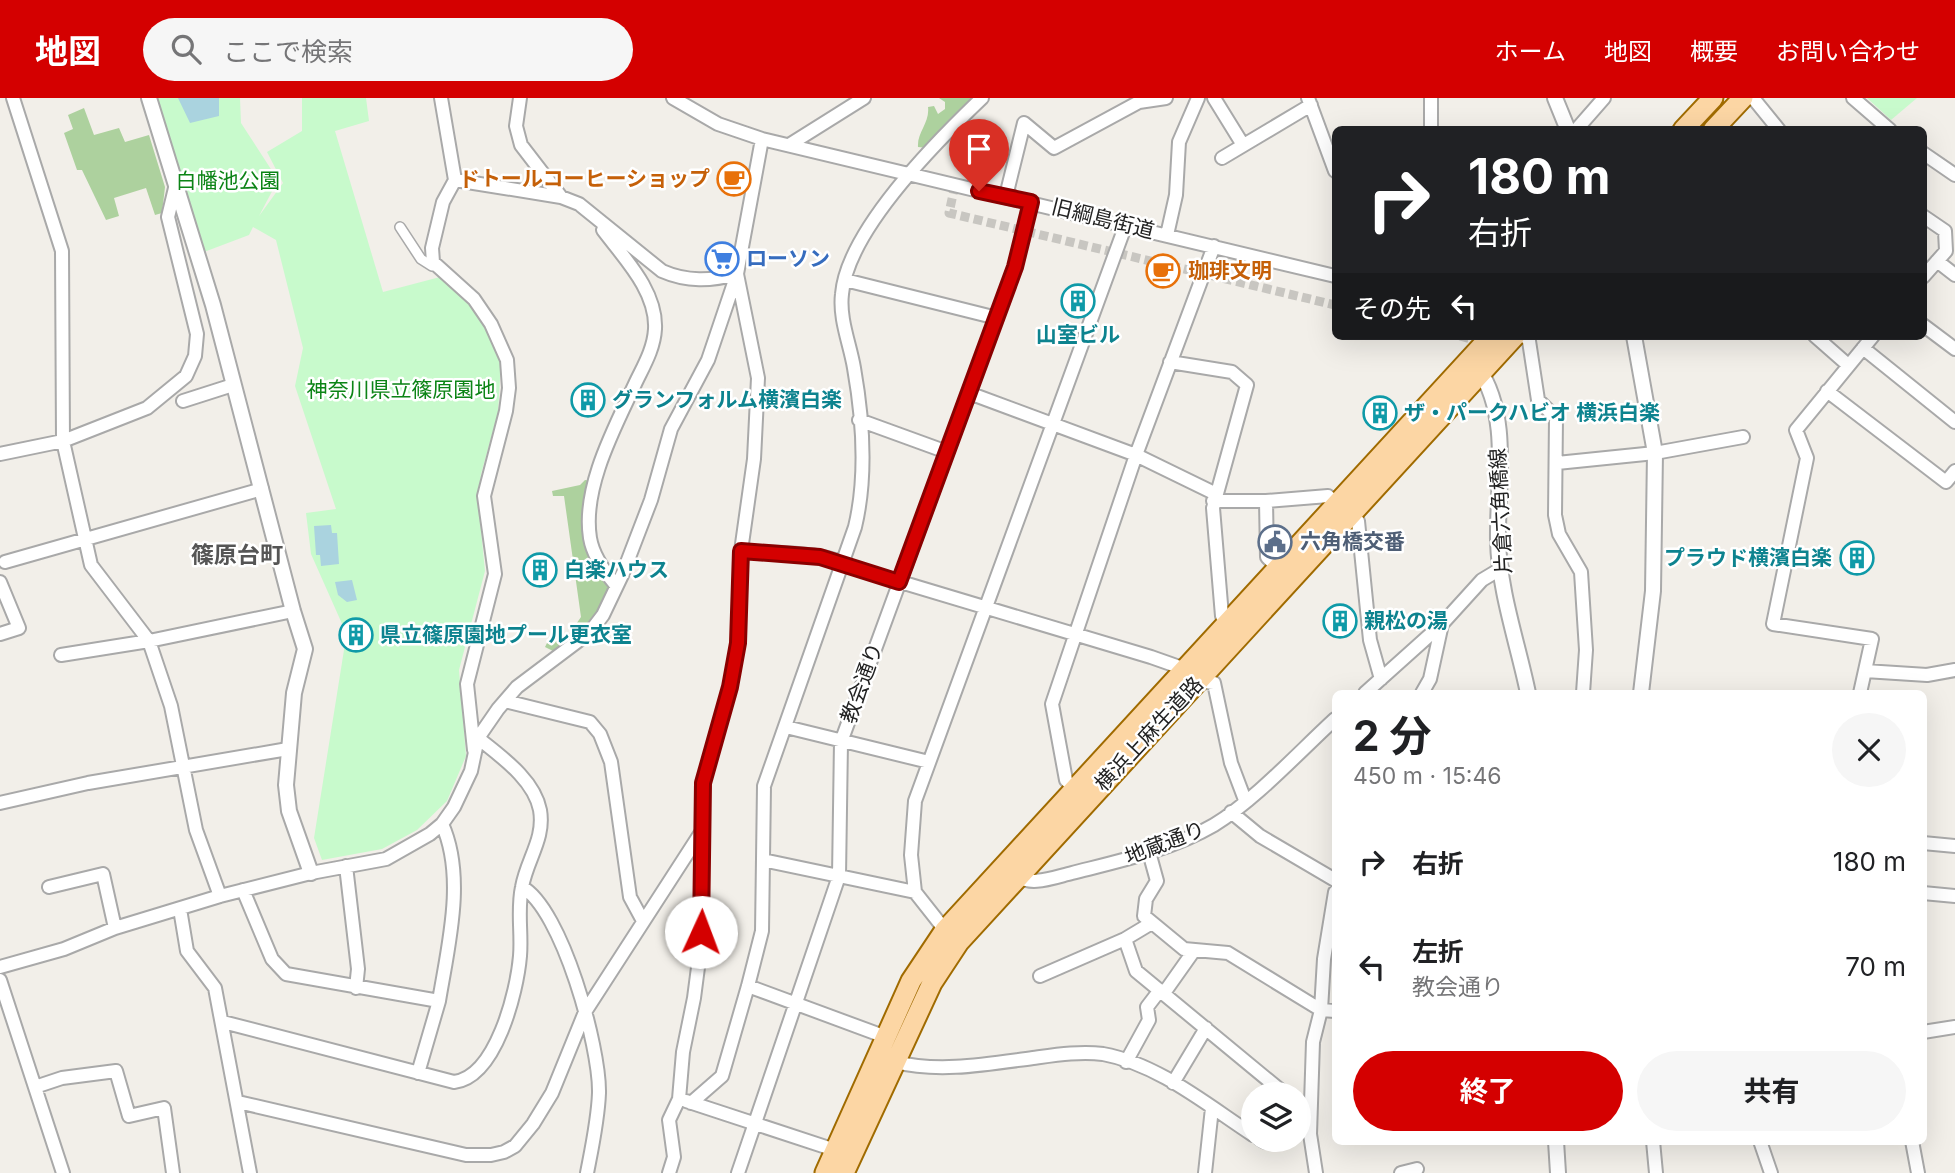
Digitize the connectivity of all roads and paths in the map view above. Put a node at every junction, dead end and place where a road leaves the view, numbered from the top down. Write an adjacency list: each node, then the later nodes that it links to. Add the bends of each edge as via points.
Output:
1 (13, 98): 73 (street, via 62,250)
2 (149, 98): 35 (street)
3 (441, 98): 34 (street)
4 (520, 98): 36 (street, via 516,126 521,145)
5 (673, 98): 26 (street, 旧綱島街道, via 718,124)
6 (864, 98): 27 (street)
7 (982, 98): 32 (street, via 930,147)
8 (1166, 98): 37 (street, via 1139,102 1054,148 1024,123)
9 (1198, 98): 43 (street, via 1179,142)
10 (1214, 98): 28 (street)
11 (1431, 98): 19 (street)
12 (1555, 98): 20 (street)
13 (1604, 98): 21 (street)
14 (1713, 98): 22 (main road)
15 (1743, 98): 23 (main road)
16 (1752, 98): 24 (street)
17 (1854, 98): 25 (street)
18 (1311, 101): 28 (street); 31 (street)
19 (1431, 126)
20 (1566, 126)
21 (1580, 126)
22 (1688, 126)
23 (1717, 126)
24 (1776, 126)
25 (1886, 126)
26 (762, 139): 27 (street, 旧綱島街道); 48 (street)
27 (789, 145): 32 (street, 旧綱島街道)
28 (1243, 145): 30 (street)
29 (1927, 156): 33 (street)
30 (1222, 158)
31 (1332, 162)
32 (909, 175): 37 (street, 旧綱島街道); 51 (street, via 861,238)
33 (1955, 175)
34 (455, 180): 36 (street); 115 (street, via 443,202 433,262 474,299 491,324 507,360 509,388 484,496 495,573 467,684)
35 (176, 184): 65 (street); 73 (street, via 168,217 197,334 195,356 186,376 147,408)
36 (561, 197): 39 (street, via 579,204)
37 (1006, 197): 38 (street, 旧綱島街道)
38 (1031, 202): 41 (street, 旧綱島街道); 52 (street, 教会通り)
39 (595, 219): 48 (street, via 662,271 703,280); 92 (street, via 645,290 655,329 649,355 608,446 591,508 590,539 595,557)
40 (1927, 219): 45 (street, via 1945,230 1946,251)
41 (1125, 224): 43 (street, 旧綱島街道); 71 (street)
42 (400, 227): 46 (street, via 421,259)
43 (1167, 234): 44 (street, 旧綱島街道)
44 (1214, 246): 49 (street, 旧綱島街道); 62 (street)
45 (1937, 261): 47 (street); 50 (street)
46 (432, 266)
47 (1927, 272)
48 (737, 274): 85 (street, via 758,378 754,459); 92 (street, via 708,359 671,429 651,500)
49 (1332, 275)
50 (1955, 275)
51 (845, 280): 52 (street); 69 (street, via 843,321 854,367)
52 (996, 318): 67 (street, 教会通り)
53 (1927, 328): 61 (street)
54 (1489, 340): 63 (main road, 横浜上麻生道路)
55 (1510, 340): 63 (main road, 横浜上麻生道路)
56 (1528, 340): 78 (street, via 1538,400 1556,418)
57 (1635, 340): 75 (street)
58 (1820, 340): 64 (street)
59 (1870, 340): 60 (street)
60 (1863, 348): 64 (street); 70 (street)
61 (1955, 349)
62 (1170, 362): 77 (street); 81 (street, via 1232,372 1248,385)
63 (1476, 365): 83 (main road, 横浜上麻生道路); 89 (street, 片倉六角橋線, via 1491,391 1496,425)
64 (1848, 365): 66 (street)
65 (233, 384): 68 (street); 80 (street)
66 (1827, 391): 79 (street, via 1946,482); 102 (street, via 1796,430 1807,458 1773,624 1871,639)
67 (969, 393): 71 (street); 74 (street, 教会通り)
68 (183, 401)
69 (859, 420): 74 (street); 87 (street, via 862,499)
70 (1955, 422)
71 (1052, 425): 77 (street); 93 (street)
72 (1743, 437): 75 (street)
73 (63, 441): 76 (street); 84 (street)
74 (947, 452): 91 (street, 教会通り)
75 (1655, 453): 78 (street); 109 (street, via 1653,591)
76 (0, 454)
77 (1136, 456): 81 (street); 98 (street)
78 (1557, 463): 108 (street, via 1559,534 1581,572 1586,650)
79 (1955, 471)
80 (262, 489): 84 (street); 94 (street)
81 (1214, 498): 82 (street); 95 (street, via 1222,615)
82 (1266, 501): 83 (street, via 1328,496); 88 (street, via 1267,557)
83 (1344, 509): 88 (main road, 横浜上麻生道路); 103 (main road, 横浜上麻生道路); 104 (street, via 1358,521 1370,640)
84 (86, 540): 86 (street); 99 (street, via 91,565)
85 (741, 551): 87 (street); 124 (street, via 738,643 703,783)
86 (5, 562)
87 (843, 562): 91 (street); 113 (street)
88 (1277, 567): 95 (main road, 横浜上麻生道路)
89 (1502, 568): 96 (street, via 1482,580); 107 (street, 片倉六角橋線)
90 (0, 582): 97 (street, via 19,628)
91 (899, 582): 93 (street); 114 (street, 教会通り)
92 (615, 584): 111 (street, via 603,615 590,632 552,658)
93 (984, 607): 98 (street); 117 (street)
94 (293, 611): 99 (street); 116 (street, via 305,649)
95 (1228, 622): 103 (main road, 横浜上麻生道路)
96 (1442, 624): 104 (street); 106 (street)
97 (0, 634)
98 (1073, 634): 103 (street); 119 (street, via 1052,704 1066,780)
99 (149, 641): 100 (street); 118 (street, via 170,706)
100 (61, 655)
101 (1955, 670): 102 (street, via 1927,675)
102 (1865, 671): 110 (street)
103 (1191, 675): 119 (main road, 横浜上麻生道路); 120 (street, via 1214,682 1231,763); 130 (main road, 横浜上麻生道路)
104 (1381, 679): 105 (street)
105 (1368, 690)
106 (1424, 690)
107 (1527, 690)
108 (1583, 690)
109 (1642, 690)
110 (1861, 690)
111 (505, 701): 115 (street); 143 (street, via 590,722 600,734 611,762 630,897)
112 (1332, 722): 120 (street, 地蔵通り)
113 (786, 727): 114 (street); 128 (street, via 764,786)
114 (841, 742): 117 (street); 132 (street, 教会通り)
115 (476, 744): 123 (street, via 471,771); 135 (street, via 516,770 540,807 538,848)
116 (288, 749): 118 (street); 131 (street, via 289,811)
117 (929, 762): 137 (street, via 915,801 911,855)
118 (181, 766): 121 (street); 139 (street, via 196,830)
119 (1074, 788): 130 (main road, 横浜上麻生道路)
120 (1245, 800): 122 (street, 地蔵通り)
121 (0, 803)
122 (1231, 812): 127 (street, 地蔵通り, via 1213,825); 133 (street, via 1260,836)
123 (442, 824): 129 (street, via 386,859); 155 (street, via 453,888)
124 (700, 834): 143 (street); 173 (street, via 700,952 683,1052)
125 (1927, 843): 126 (street)
126 (1955, 846)
127 (1149, 852): 130 (street, 地蔵通り, via 1030,881); 144 (street, via 1157,881 1146,899 1144,916)
128 (764, 860): 132 (street); 152 (street, via 762,930)
129 (346, 866): 131 (street); 153 (street, via 358,969)
130 (1012, 870): 146 (main road, 横浜上麻生道路); 166 (main road, 横浜上麻生道路, via 943,965)
131 (311, 873): 136 (street)
132 (839, 876): 137 (street); 156 (street, 教会通り)
133 (1332, 878)
134 (49, 887): 145 (street, via 103,874)
135 (522, 887): 160 (street, via 533,893 552,921); 168 (street, via 518,971 493,1051 472,1077 459,1082)
136 (243, 890): 139 (street); 153 (street, via 272,959 282,971 291,977)
137 (915, 892): 146 (street)
138 (1927, 893): 140 (street)
139 (220, 896): 141 (street)
140 (1955, 896)
141 (180, 909): 145 (street); 161 (street, via 187,951 215,988)
142 (1332, 910): 158 (street)
143 (643, 921): 160 (street)
144 (1150, 924): 147 (street); 148 (street)
145 (115, 928): 149 (street, via 64,949)
146 (945, 930): 165 (main road, 横浜上麻生道路, via 911,981)
147 (1125, 939): 150 (street); 154 (street, via 1136,971)
148 (1193, 952): 154 (street); 158 (street, via 1228,953)
149 (0, 967)
150 (1040, 975)
151 (0, 980): 157 (street)
152 (748, 986): 156 (street); 173 (street, via 722,1076)
153 (356, 988): 155 (street)
154 (1162, 992): 163 (street); 167 (street, via 1147,1007 1149,1020)
155 (439, 1001): 168 (street)
156 (797, 1002): 165 (street); 176 (street, 教会通り)
157 (4, 1010): 171 (street)
158 (1321, 1010): 159 (street); 172 (street, via 1313,1042)
159 (1332, 1011)
160 (585, 1012): 174 (street, via 552,1093 533,1125 515,1146 491,1155 466,1154); 188 (street, via 599,1091)
161 (223, 1022): 168 (street); 174 (street)
162 (1955, 1027): 164 (street)
163 (1206, 1028): 169 (street); 170 (street)
164 (1927, 1031)
165 (886, 1037): 182 (main road, 横浜上麻生道路)
166 (895, 1062): 167 (street, via 918,1068 946,1067 1102,1054); 192 (main road, 横浜上麻生道路)
167 (1126, 1062): 170 (street)
168 (418, 1073)
169 (1271, 1082)
170 (1173, 1083): 175 (street)
171 (35, 1087): 185 (street); 186 (street, via 62,1078 116,1071 129,1116 164,1108)
172 (1311, 1091)
173 (685, 1101): 176 (street); 189 (street, via 669,1120 674,1157)
174 (238, 1102): 187 (street)
175 (1212, 1108): 177 (street); 193 (street)
176 (755, 1123): 182 (street); 190 (street, 教会通り)
177 (1241, 1127)
178 (1556, 1145): 196 (street)
179 (1653, 1145): 197 (street)
180 (1761, 1145): 198 (street)
181 (1913, 1145): 199 (street)
182 (835, 1150): 191 (main road, 横浜上麻生道路)
183 (1309, 1152): 194 (street)
184 (1417, 1169): 195 (street)
185 (63, 1173)
186 (173, 1173)
187 (250, 1173)
188 (587, 1173)
189 (669, 1173)
190 (738, 1173)
191 (825, 1173)
192 (844, 1173)
193 (1205, 1173)
194 (1316, 1173)
195 (1401, 1173)
196 (1558, 1173)
197 (1656, 1173)
198 (1771, 1173)
199 (1918, 1173)

